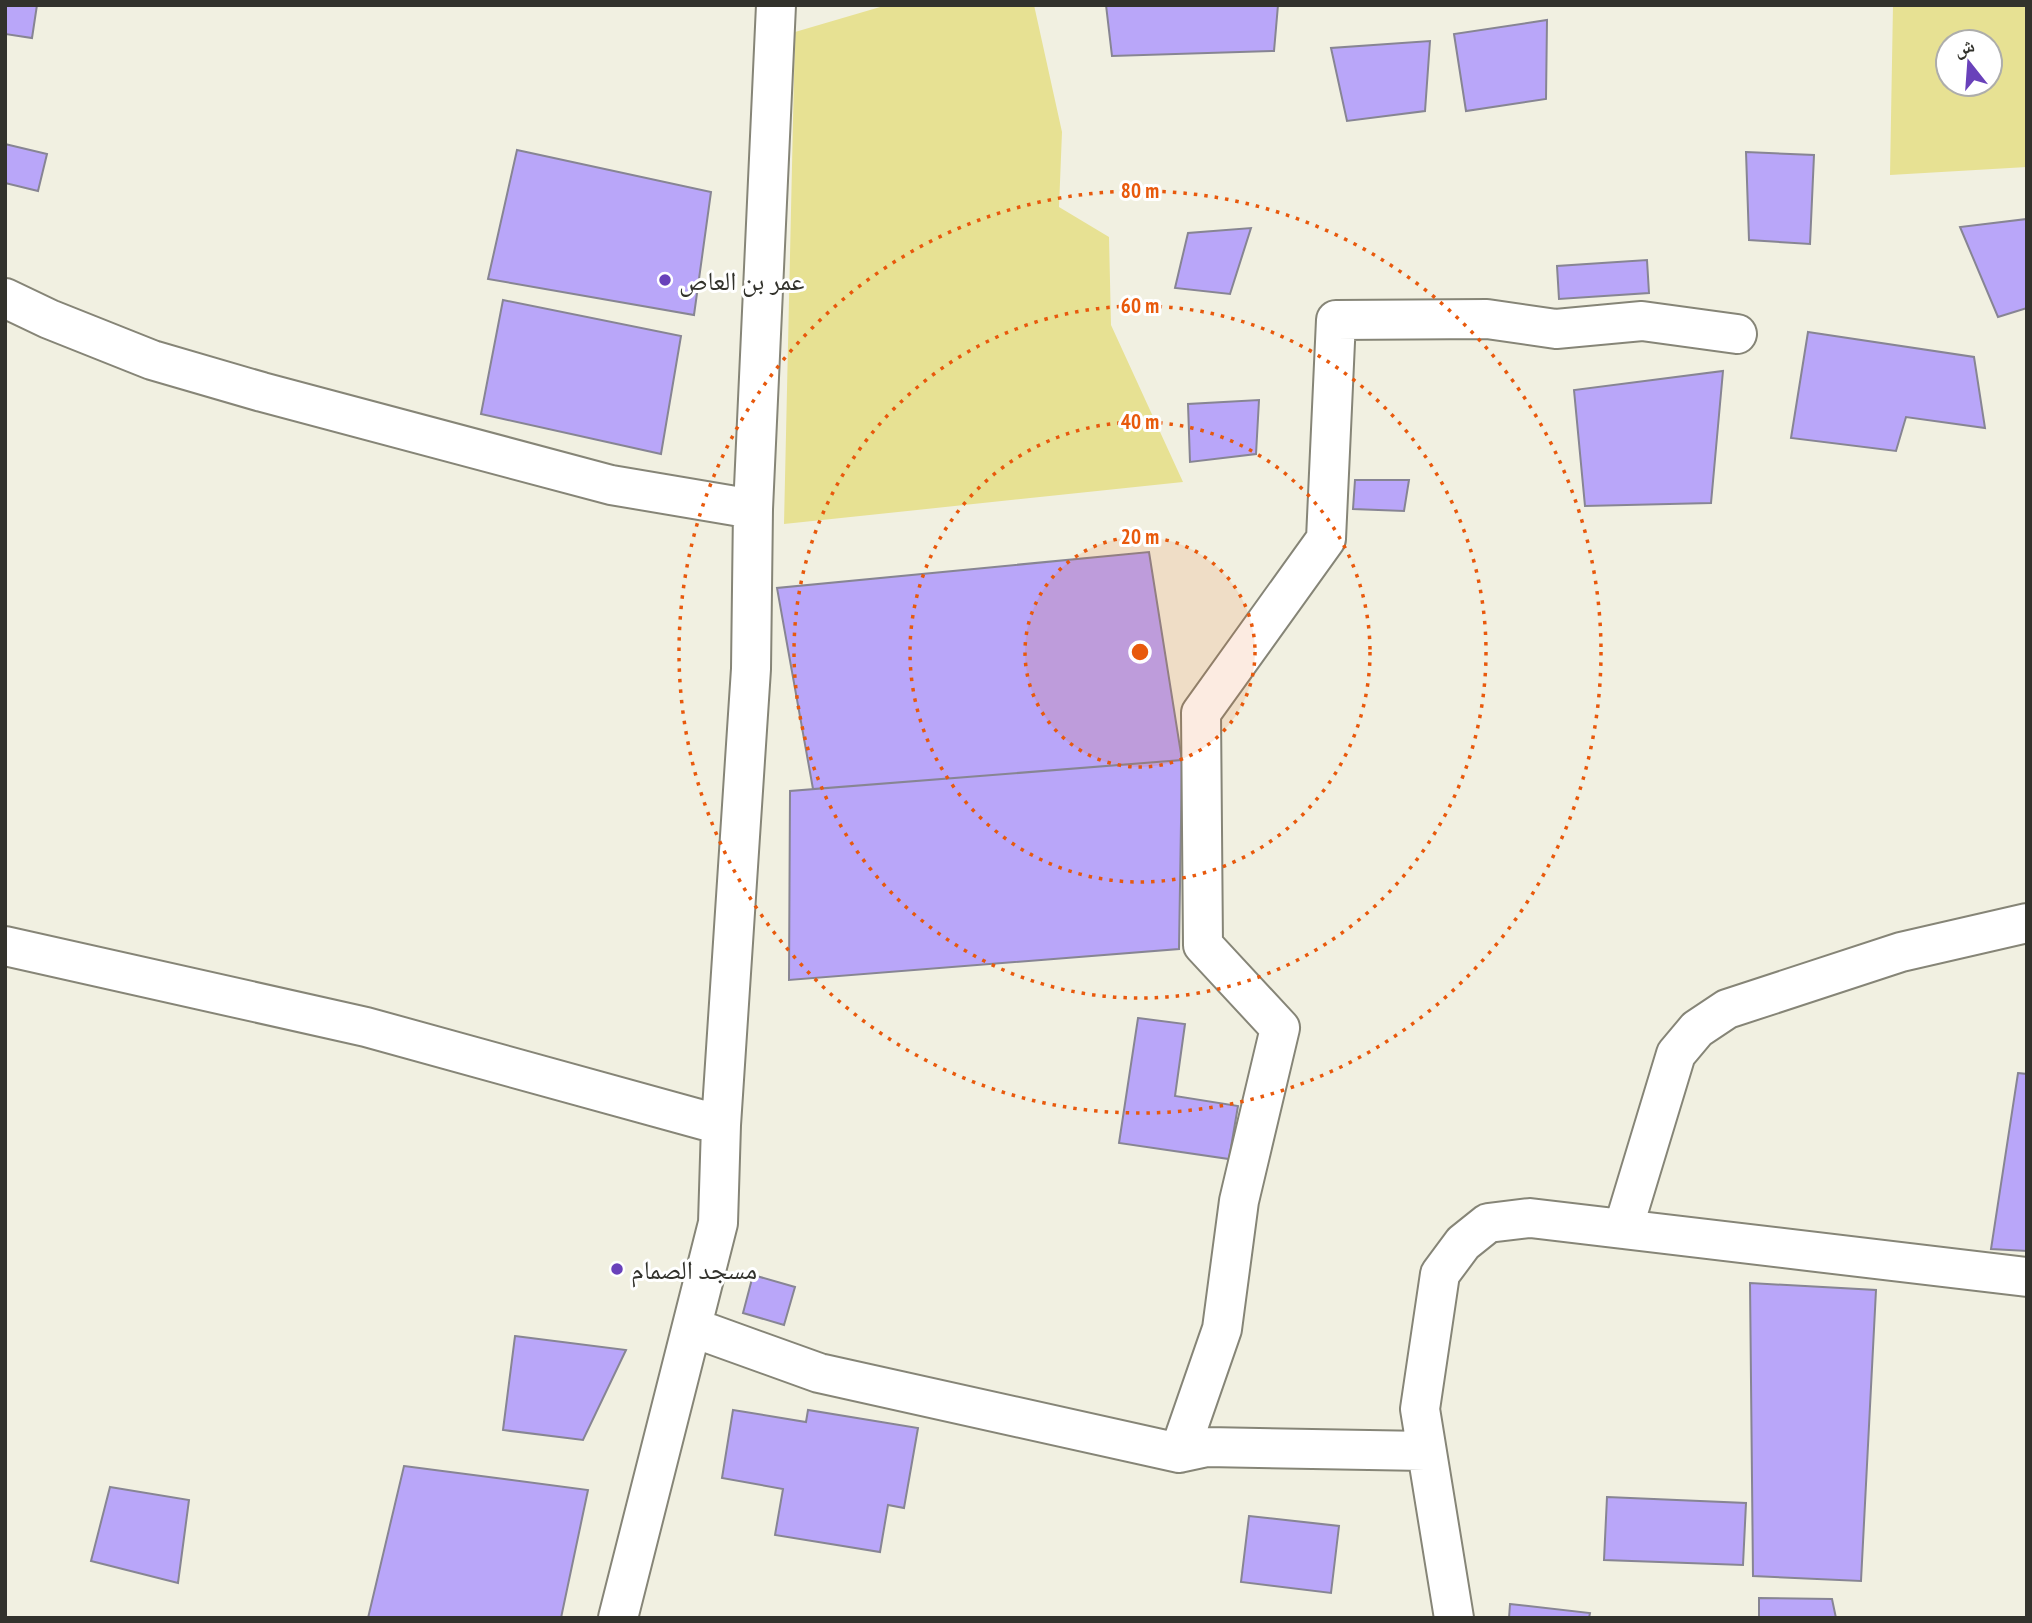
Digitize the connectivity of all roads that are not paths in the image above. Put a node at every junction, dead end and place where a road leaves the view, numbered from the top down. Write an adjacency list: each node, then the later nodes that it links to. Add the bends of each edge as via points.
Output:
1 (776, 5): 4 (street)
2 (5, 298): 4 (street, via 152,360 262,392 611,485)
3 (1737, 334): 12 (street, via 1642,321 1556,329 1487,319 1336,320 1325,539 1201,713 1203,945 1280,1028 1239,1201 1222,1329)
4 (753, 509): 7 (street, via 751,669)
5 (2027, 923): 8 (street, via 1901,952 1727,1009 1697,1029 1676,1054)
6 (5, 946): 7 (street, via 366,1027)
7 (721, 1125): 10 (street, via 718,1223)
8 (1623, 1229): 9 (street); 11 (street, via 1530,1217 1488,1223 1463,1243 1440,1274 1420,1409)
9 (2027, 1276)
10 (694, 1328): 12 (street, via 819,1373); 13 (street)
11 (1425, 1451): 12 (street, via 1207,1447); 14 (street)
12 (1179, 1453)
13 (618, 1618)
14 (1454, 1618)

